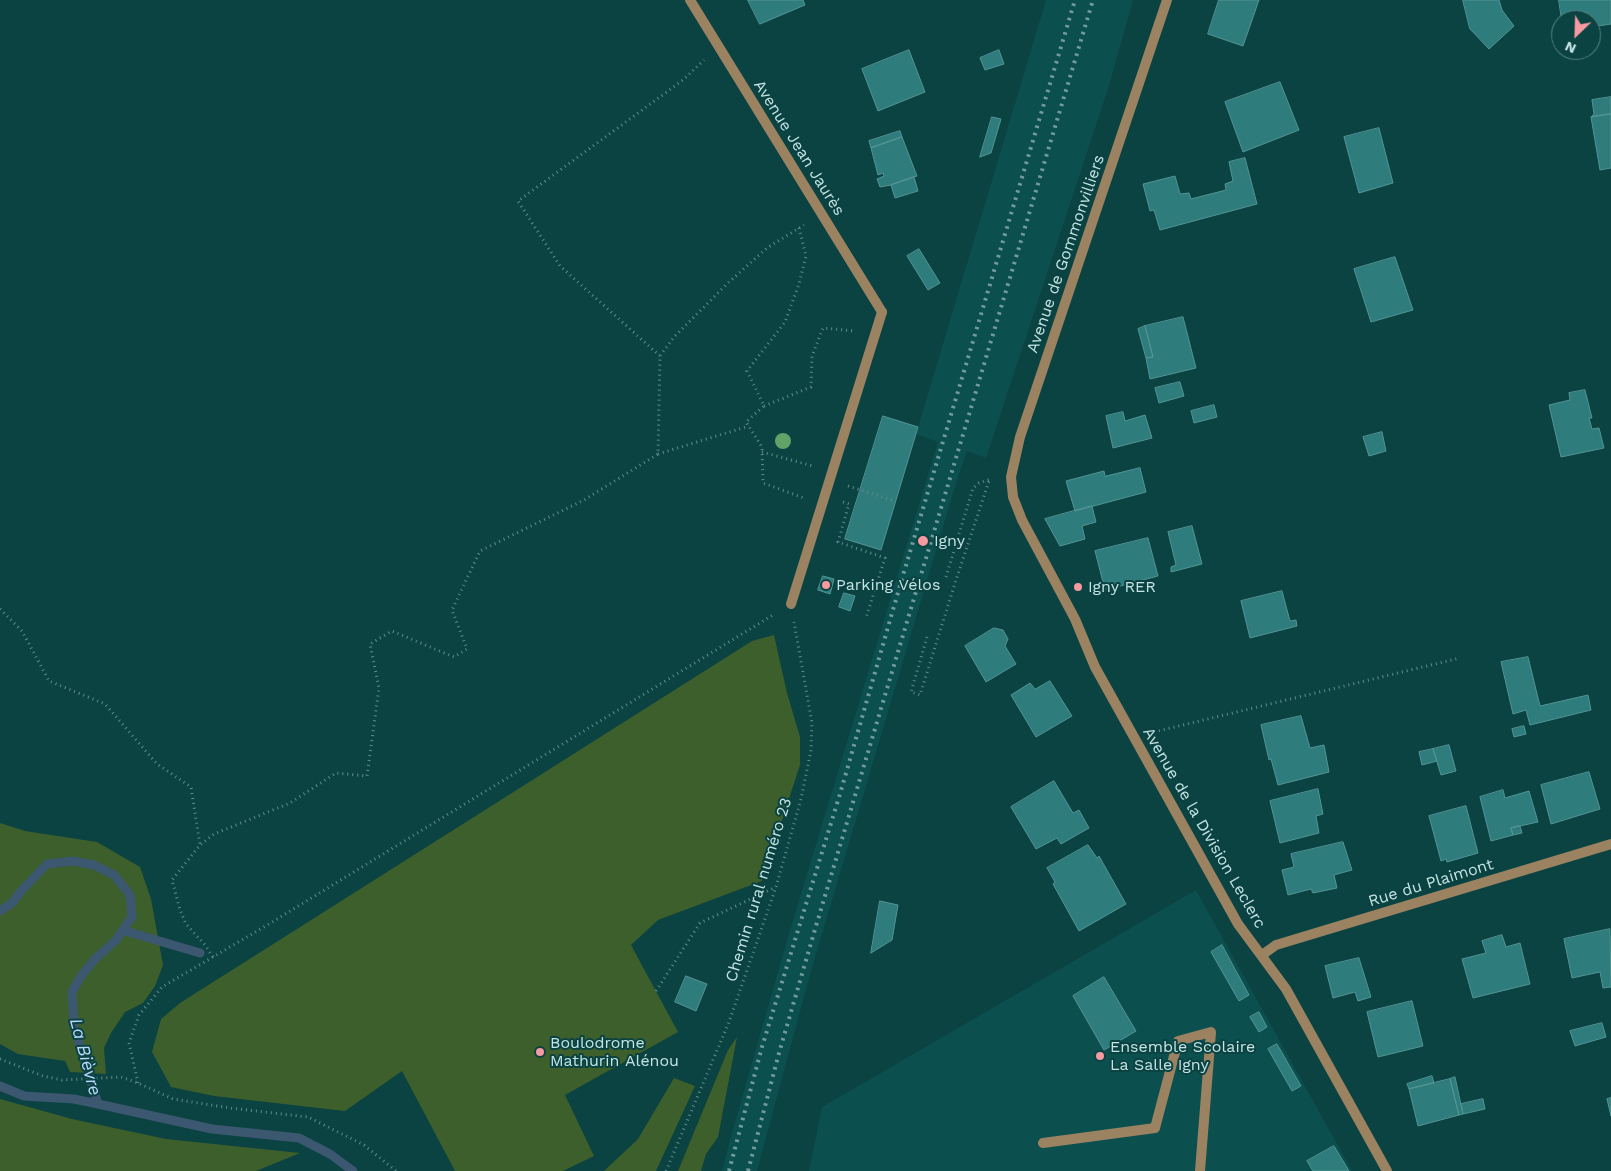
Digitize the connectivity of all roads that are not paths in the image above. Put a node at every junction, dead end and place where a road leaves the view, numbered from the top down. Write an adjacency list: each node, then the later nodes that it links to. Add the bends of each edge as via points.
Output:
1 (690, 0): 4 (street, Avenue Jean Jaurès, via 882,312)
2 (1167, 0): 3 (street, Avenue de Gommonvilliers, via 1020,438 1011,477 1013,497)
3 (1022, 520): 6 (street, Avenue de la Division Leclerc, via 1074,619 1095,667 1238,924)
4 (790, 604)
5 (1611, 844): 6 (street, Rue du Plaimont, via 1276,945)
6 (1262, 955): 9 (street, Avenue de la Division Leclerc, via 1286,989)
7 (1043, 1143): 8 (street, via 1155,1128 1178,1041 1211,1032)
8 (1200, 1171)
9 (1387, 1171)

